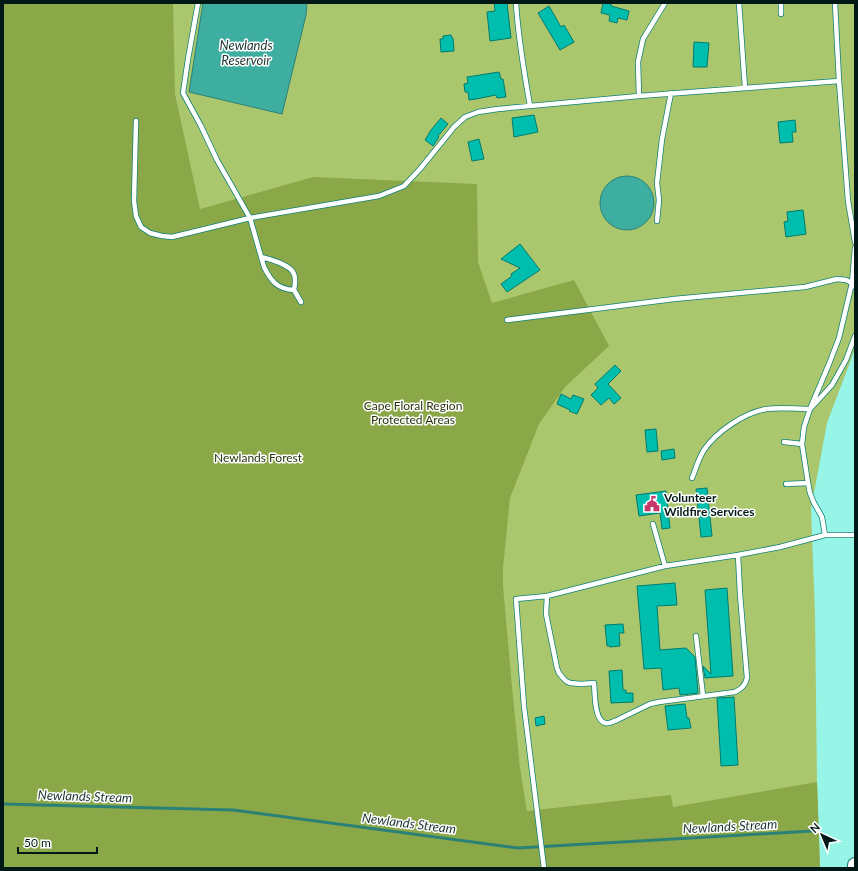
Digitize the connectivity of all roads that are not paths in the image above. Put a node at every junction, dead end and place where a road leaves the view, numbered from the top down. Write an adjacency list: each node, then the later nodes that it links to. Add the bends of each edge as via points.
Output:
1 (198, 3): 14 (lane, via 183,93)
2 (516, 3): 12 (lane)
3 (665, 3): 11 (lane, via 643,38 638,62)
4 (739, 3): 9 (lane)
5 (781, 3): 7 (lane)
6 (834, 3): 8 (lane)
7 (781, 14)
8 (839, 81): 9 (lane); 16 (lane, via 848,201)
9 (745, 88): 10 (lane)
10 (671, 93): 11 (lane); 15 (lane, via 657,183)
11 (639, 96): 12 (lane)
12 (530, 106): 14 (lane, via 478,112 465,117 404,186 379,196)
13 (136, 121): 14 (lane, via 134,201 141,227 150,233 172,237)
14 (250, 218): 18 (lane)
15 (657, 221)
16 (855, 242)
17 (855, 248): 19 (lane)
18 (261, 257): 20 (lane, via 272,281 286,290); 20 (lane, via 290,268 294,273)
19 (854, 285): 22 (lane, via 846,280 837,280 805,286); 24 (lane, via 839,338)
20 (294, 290): 21 (lane)
21 (301, 302)
22 (507, 320)
23 (855, 336): 24 (lane, via 846,360 832,384)
24 (810, 409): 26 (lane); 27 (lane, via 756,411 731,424 703,450)
25 (784, 442): 26 (lane)
26 (802, 444): 28 (lane)
27 (692, 478)
28 (808, 483): 29 (lane); 31 (lane, via 814,503 822,517)
29 (786, 484)
30 (653, 524): 34 (lane)
31 (825, 535): 32 (lane); 33 (lane)
32 (855, 535)
33 (738, 555): 34 (lane); 37 (lane, via 746,685 735,692)
34 (665, 566): 35 (lane)
35 (547, 596): 37 (lane, via 546,614 557,668 563,678 570,683 594,683 596,708 604,723 615,722 650,704); 38 (lane, via 516,599 524,706)
36 (696, 636): 37 (lane)
37 (703, 696)
38 (544, 868)

